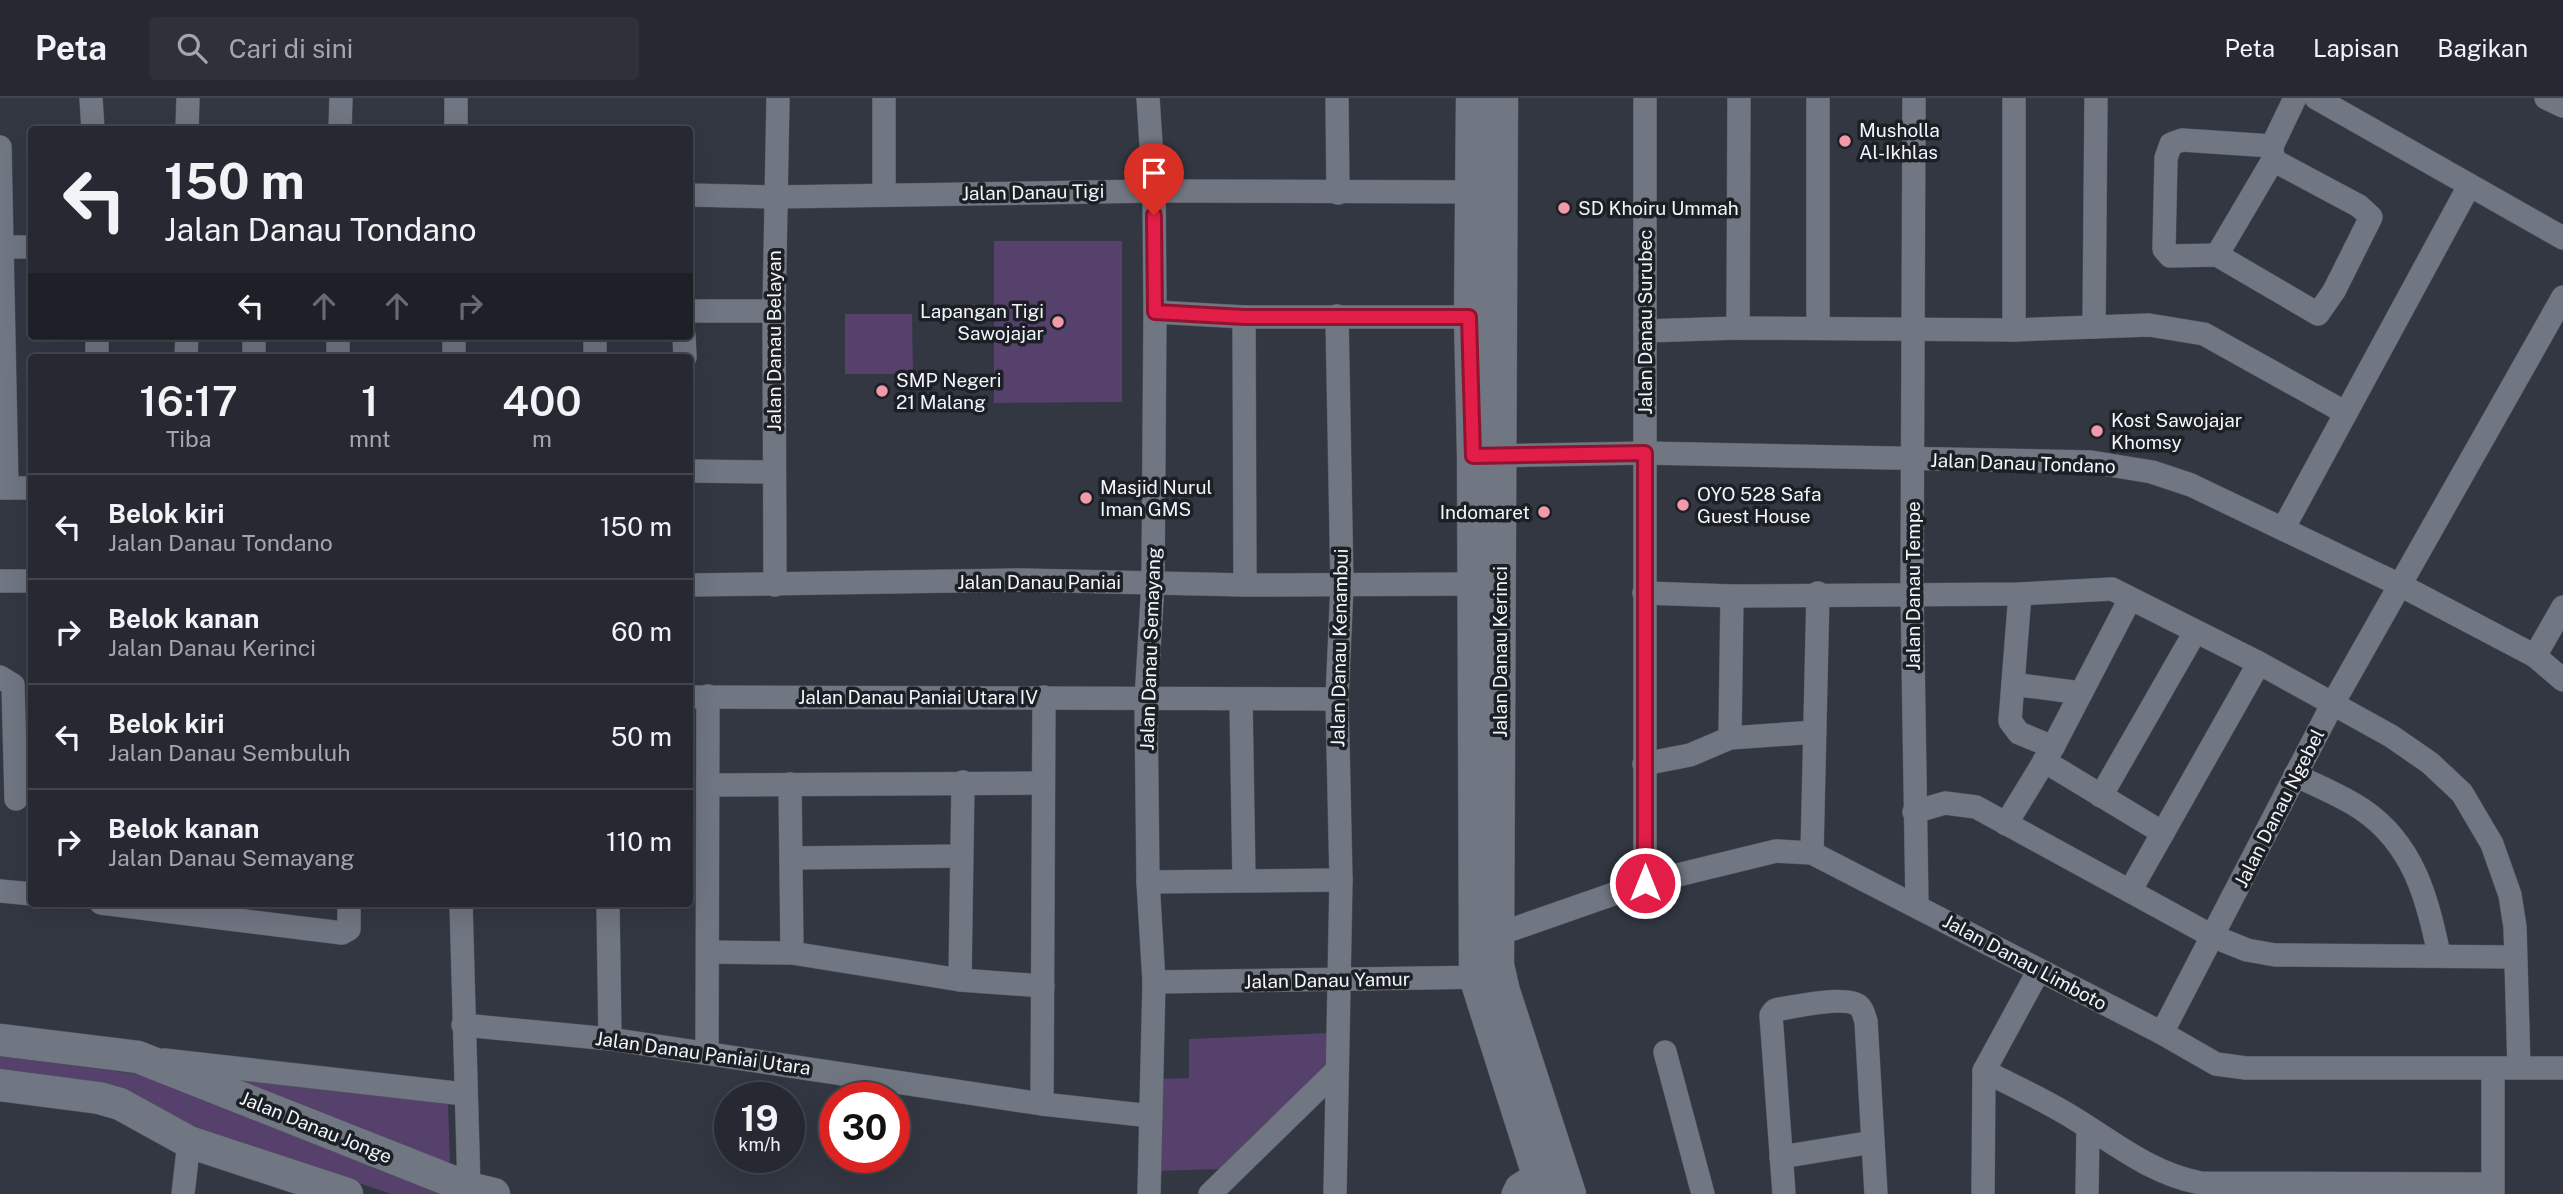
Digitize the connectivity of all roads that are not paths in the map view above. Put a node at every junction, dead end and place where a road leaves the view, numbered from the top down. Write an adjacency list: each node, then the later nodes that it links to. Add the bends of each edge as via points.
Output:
1 (91, 98): 21 (street)
2 (188, 98): 22 (street)
3 (341, 98): 23 (street)
4 (456, 98): 24 (street)
5 (778, 98): 34 (street, Jalan Danau Belayan)
6 (884, 98): 32 (street)
7 (1147, 98): 29 (street, Jalan Danau Semayang)
8 (1337, 98): 31 (street)
9 (1472, 98): 30 (street, Jalan Danau Kerinci)
10 (1502, 98): 30 (street, Jalan Danau Kerinci)
11 (1645, 98): 51 (street, Jalan Danau Surubec)
12 (1739, 98): 48 (street)
13 (1818, 98): 49 (street)
14 (1914, 98): 46 (street, Jalan Danau Tempe)
15 (2014, 98): 50 (street)
16 (2096, 98): 47 (street)
17 (2295, 98): 26 (street)
18 (2316, 98): 28 (street)
19 (2546, 98): 20 (street)
20 (2563, 106)
21 (93, 126)
22 (187, 126)
23 (340, 126)
24 (456, 126)
25 (0, 147): 27 (street)
26 (2273, 153): 38 (street); 38 (street, via 2182,140 2171,144 2165,168 2164,249 2170,256); 38 (street, via 2371,217 2328,303 2313,313)
27 (0, 171): 36 (street)
28 (2469, 186): 35 (street); 54 (street)
29 (1154, 191): 31 (street, Jalan Danau Tigi); 32 (street, Jalan Danau Tigi); 42 (street, Jalan Danau Semayang)
30 (1487, 192): 31 (street, Jalan Danau Tigi); 45 (street, Jalan Danau Kerinci); 56 (street, Jalan Danau Kerinci)
31 (1338, 193)
32 (884, 194): 34 (street, Jalan Danau Tigi)
33 (693, 195): 34 (street, Jalan Danau Tigi)
34 (775, 197): 41 (street, Jalan Danau Belayan)
35 (2563, 238)
36 (1, 247): 37 (street); 52 (street)
37 (28, 247)
38 (2217, 255)
39 (2563, 297): 71 (street, Jalan Danau Ngebel)
40 (693, 311): 41 (street)
41 (774, 311): 59 (street, Jalan Danau Belayan)
42 (1155, 312): 44 (street); 65 (street, Jalan Danau Semayang)
43 (1337, 316): 44 (street); 45 (street); 70 (street, Jalan Danau Kenambui)
44 (1244, 317): 69 (street)
45 (1469, 317): 56 (street, Jalan Danau Kerinci)
46 (1912, 327): 49 (street); 50 (street); 57 (street, Jalan Danau Tempe)
47 (2094, 327): 50 (street); 54 (street, via 2149,325 2204,334)
48 (1738, 328): 49 (street); 51 (street)
49 (1818, 328)
50 (2014, 330)
51 (1644, 331): 55 (street, Jalan Danau Surubec)
52 (2, 332): 53 (street)
53 (3, 410): 60 (street)
54 (2346, 413): 62 (street)
55 (1645, 453): 56 (street, Jalan Danau Tondano); 57 (street, Jalan Danau Tondano); 73 (street, Jalan Danau Surubec)
56 (1486, 456): 66 (street, Jalan Danau Kerinci); 121 (street, Jalan Danau Kerinci)
57 (1913, 458): 62 (street, Jalan Danau Tondano, via 2091,462 2152,472 2191,485); 72 (street, Jalan Danau Tempe)
58 (693, 471): 59 (street)
59 (774, 472): 68 (street, Jalan Danau Belayan)
60 (4, 488): 61 (street)
61 (28, 488)
62 (2283, 529): 71 (street, Jalan Danau Tondano)
63 (0, 580): 64 (street)
64 (28, 581)
65 (1153, 583): 68 (street, Jalan Danau Paniai, via 1022,580); 69 (street, Jalan Danau Paniai); 88 (street, Jalan Danau Semayang)
66 (1473, 584): 70 (street, Jalan Danau Paniai); 128 (street, Jalan Danau Kerinci)
67 (693, 585): 68 (street, Jalan Danau Paniai)
68 (775, 585)
69 (1245, 585): 70 (street, Jalan Danau Paniai)
70 (1342, 585): 89 (street, Jalan Danau Kenambui)
71 (2402, 586): 80 (street, Jalan Danau Tondano); 91 (street, Jalan Danau Ngebel)
72 (1912, 592): 74 (street); 75 (street); 103 (street, Jalan Danau Tempe)
73 (1644, 593): 76 (street); 95 (street, Jalan Danau Surubec)
74 (1818, 593): 76 (street); 92 (street)
75 (2020, 593): 77 (street, via 2112,589); 84 (street)
76 (1732, 596): 93 (street)
77 (2130, 599): 79 (street); 85 (street)
78 (2563, 607): 80 (street)
79 (2194, 632): 81 (street); 101 (street)
80 (2535, 656): 83 (street, Jalan Danau Tondano)
81 (2259, 663): 91 (street); 105 (street)
82 (0, 677): 102 (street, via 12,685)
83 (2563, 680)
84 (2013, 684): 85 (street); 94 (street, via 2013,729)
85 (2081, 693): 94 (street)
86 (699, 696): 87 (street, Jalan Danau Paniai Utara IV); 100 (street)
87 (1044, 697): 88 (street, Jalan Danau Paniai Utara IV); 98 (street)
88 (1146, 699): 90 (street, Jalan Danau Paniai Utara IV); 111 (street, Jalan Danau Semayang)
89 (1337, 699): 90 (street, Jalan Danau Paniai Utara IV); 110 (street, Jalan Danau Kenambui)
90 (1241, 700): 109 (street)
91 (2332, 705): 96 (street, Jalan Danau Ngebel); 126 (street, via 2391,736 2462,793 2503,870 2515,927)
92 (1815, 732): 93 (street); 106 (street)
93 (1730, 738): 95 (street, via 1690,755)
94 (2049, 754): 101 (street); 104 (street)
95 (1644, 764): 112 (street, Jalan Danau Surubec)
96 (2295, 775): 122 (street, Jalan Danau Ngebel); 125 (street, via 2362,808 2397,842 2428,903)
97 (963, 782): 98 (street); 99 (street); 107 (street)
98 (1042, 783): 132 (street)
99 (790, 784): 100 (street); 108 (street)
100 (708, 785): 123 (street)
101 (2101, 796): 105 (street)
102 (16, 799)
103 (1914, 812): 104 (street, via 1961,803); 116 (street, Jalan Danau Tempe)
104 (2006, 824): 114 (street)
105 (2164, 833): 114 (street)
106 (1812, 853): 112 (street, Jalan Danau Limboto, via 1776,851); 116 (street, Jalan Danau Limboto)
107 (961, 856): 108 (street); 129 (street)
108 (791, 858): 124 (street)
109 (1244, 879): 110 (street); 111 (street)
110 (1341, 880): 130 (street, Jalan Danau Kenambui)
111 (1148, 882): 131 (street, Jalan Danau Semayang)
112 (1645, 883): 121 (street, Jalan Danau Limboto)
113 (0, 891): 115 (street)
114 (2130, 891): 122 (street)
115 (28, 894)
116 (1917, 905): 127 (street, Jalan Danau Limboto)
117 (132, 907): 118 (street, via 332,933 349,929)
118 (349, 907)
119 (461, 907): 133 (street)
120 (608, 907): 135 (street)
121 (1499, 934): 128 (street, Jalan Danau Kerinci)
122 (2212, 936): 125 (street, via 2275,955); 134 (street, Jalan Danau Ngebel)
123 (709, 952): 124 (street); 137 (street)
124 (792, 954): 129 (street)
125 (2439, 955): 126 (street)
126 (2515, 957): 141 (street)
127 (2039, 970): 134 (street, Jalan Danau Limboto); 144 (street)
128 (1488, 977): 130 (street, Jalan Danau Yamur); 153 (street, Jalan Danau Kerinci); 163 (street, Jalan Danau Kerinci)
129 (960, 980): 132 (street)
130 (1339, 980): 131 (street, Jalan Danau Yamur); 143 (street, Jalan Danau Kenambui)
131 (1154, 982): 148 (street, Jalan Danau Semayang)
132 (1043, 986): 147 (street)
133 (463, 1025): 135 (street, Jalan Danau Paniai Utara); 146 (street)
134 (2162, 1033): 140 (street, Jalan Danau Limboto, via 2216,1064 2246,1068)
135 (610, 1039): 137 (street, Jalan Danau Paniai Utara)
136 (0, 1040): 139 (street, Jalan Danau Jonge)
137 (708, 1052): 147 (street, Jalan Danau Paniai Utara)
138 (1665, 1052): 164 (street)
139 (138, 1057): 146 (street, Jalan Danau Jonge); 156 (street, Jalan Danau Jonge)
140 (2493, 1068): 141 (street, Jalan Danau Limboto); 155 (street)
141 (2519, 1068): 142 (street, Jalan Danau Limboto)
142 (2563, 1068)
143 (1337, 1070): 160 (street); 161 (street, Jalan Danau Kenambui)
144 (1984, 1071): 149 (street); 167 (street)
145 (0, 1085): 150 (street, via 120,1104)
146 (464, 1094): 156 (street)
147 (1042, 1104): 148 (street, Jalan Danau Paniai Utara)
148 (1151, 1116): 159 (street, Jalan Danau Semayang)
149 (2088, 1128): 154 (street, via 2178,1179); 168 (street)
150 (189, 1142): 157 (street); 158 (street)
151 (1873, 1142): 152 (street); 152 (street, via 1866,1021 1861,1007 1822,1002 1771,1014); 166 (street)
152 (1781, 1157): 165 (street)
153 (1541, 1183): 162 (street, via 1517,1186)
154 (2401, 1189): 155 (street)
155 (2493, 1189)
156 (481, 1191)
157 (183, 1194)
158 (347, 1194)
159 (1149, 1194)
160 (1210, 1194)
161 (1335, 1194)
162 (1513, 1194)
163 (1570, 1194)
164 (1703, 1194)
165 (1784, 1194)
166 (1876, 1194)
167 (1983, 1194)
168 (2087, 1194)

